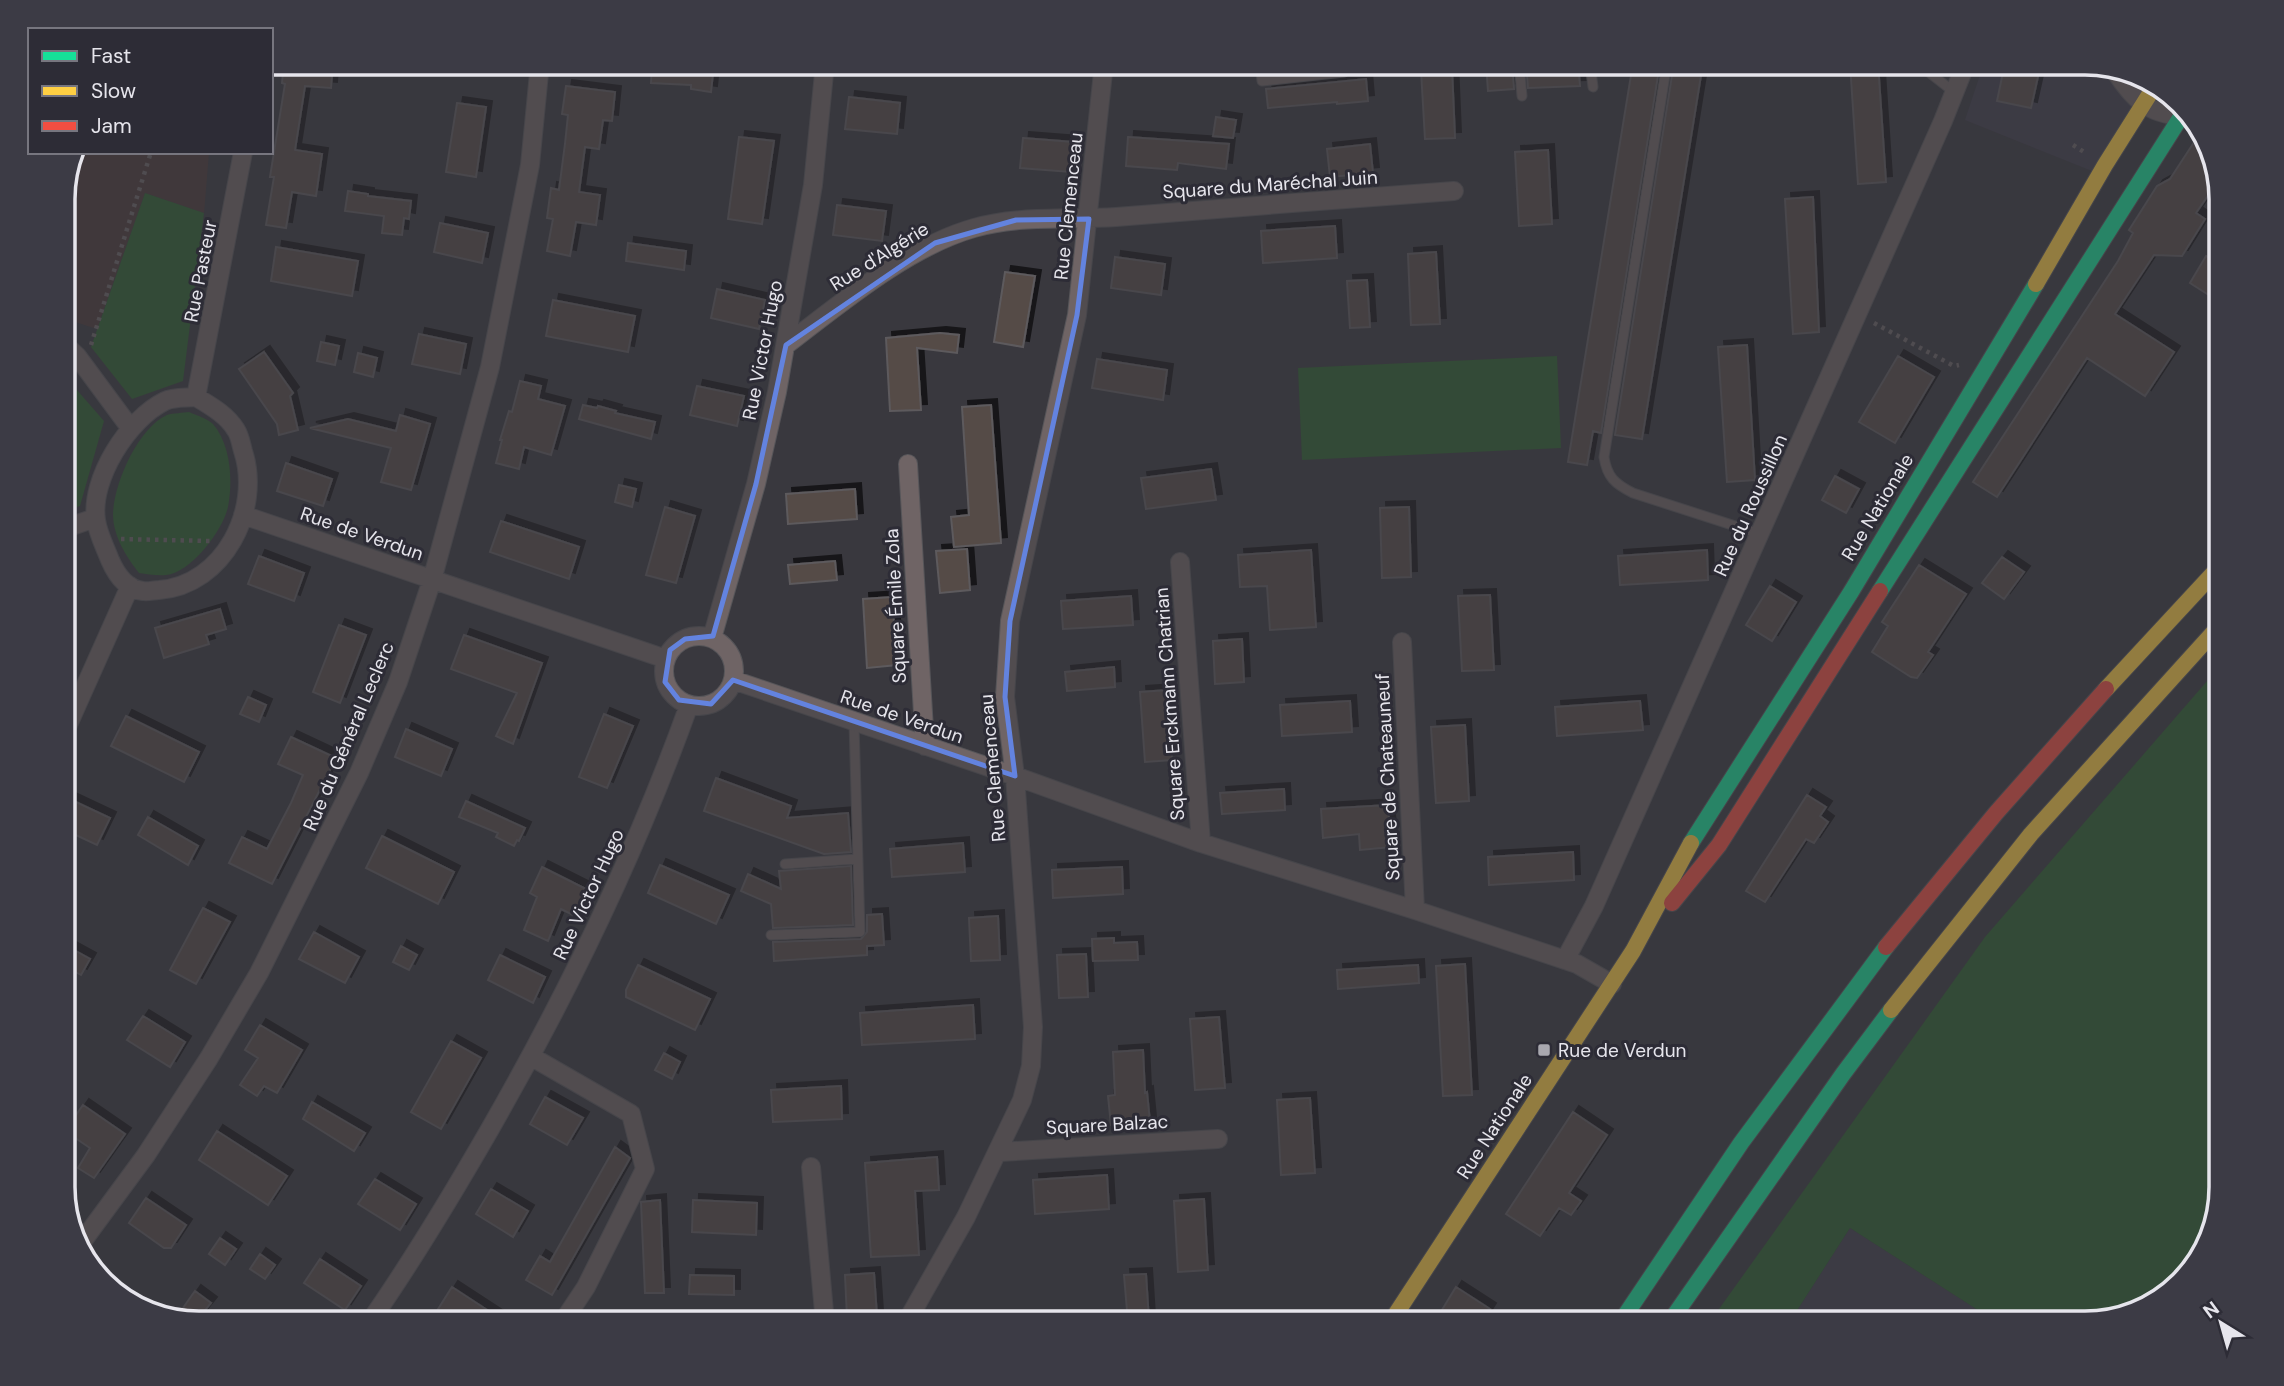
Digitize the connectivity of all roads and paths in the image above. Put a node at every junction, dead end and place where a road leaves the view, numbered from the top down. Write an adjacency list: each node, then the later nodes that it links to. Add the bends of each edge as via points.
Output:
1 (539, 75): 39 (street, Rue du Général Leclerc, via 530,165 490,367)
2 (824, 75): 24 (street, Rue Victor Hugo, via 813,186)
3 (1103, 75): 22 (street, Rue Clemenceau)
4 (1261, 75): 5 (lane, via 1262,81)
5 (1317, 75)
6 (1520, 75): 15 (lane)
7 (1592, 75): 12 (lane)
8 (1665, 75): 34 (lane, via 1604,457 1606,471 1615,484 1633,493)
9 (1932, 75): 13 (lane)
10 (1962, 75): 13 (street, Rue du Roussillon)
11 (2121, 81): 16 (street)
12 (1593, 87)
13 (1955, 93): 23 (street, Rue du Roussillon)
14 (2150, 94): 16 (main road, Rue Nationale)
15 (1522, 96)
16 (2143, 104): 17 (street, via 2166,115); 56 (main road, Rue Nationale, via 1851,592 1697,831)
17 (2174, 113)
18 (2177, 117): 56 (main road, Rue Nationale, via 1719,845)
19 (150, 154): 27 (path)
20 (243, 154): 28 (street, Rue Pasteur)
21 (1454, 191): 22 (street, Square du Maréchal Juin)
22 (1089, 219): 24 (street, Rue d'Algérie, via 1016,220 973,228 936,243 851,296); 50 (street, Rue Clemenceau, via 1077,315 1010,621 1005,697)
23 (1857, 314): 26 (path, via 1954,366); 34 (street, Rue du Roussillon)
24 (786, 345): 42 (street, Rue Victor Hugo, via 756,484)
25 (76, 357): 27 (street)
26 (1965, 364)
27 (85, 366): 29 (street)
28 (196, 397): 29 (street, via 166,400); 31 (street, via 221,412 237,431 246,459 249,495)
29 (131, 429): 32 (street, via 108,465 98,491)
30 (908, 464): 49 (street, Square Émile Zola)
31 (243, 515): 36 (street); 39 (street, Rue de Verdun)
32 (95, 518): 33 (street); 35 (street)
33 (76, 525)
34 (1760, 534): 57 (street, Rue du Roussillon, via 1594,906)
35 (101, 538): 36 (path); 40 (street, via 120,578)
36 (232, 541): 40 (street, via 208,570 174,589 143,591)
37 (1180, 562): 51 (street, Square Erckmann Chatrian)
38 (2208, 579): 69 (main road, via 2002,806 1870,967)
39 (432, 580): 44 (street, Rue de Verdun); 63 (street, Rue du Général Leclerc, via 398,682 359,773 259,973 146,1155)
40 (130, 586): 47 (street)
41 (2208, 637): 70 (main road, via 2031,834 1906,990)
42 (712, 638): 44 (street, via 685,639); 45 (street, via 728,651)
43 (1402, 642): 54 (street, Square de Chateauneuf)
44 (666, 659): 46 (street, via 665,682 670,692)
45 (733, 680): 46 (street, via 721,699); 48 (street, Rue de Verdun)
46 (689, 705): 59 (street, Rue Victor Hugo, via 636,844)
47 (76, 707)
48 (855, 723): 49 (street, Rue de Verdun); 52 (lane)
49 (925, 746): 50 (street, Rue de Verdun)
50 (1015, 776): 51 (street, Rue de Verdun); 61 (street, Rue Clemenceau, via 1033,1027 1031,1066 1022,1100)
51 (1201, 843): 54 (street, Rue de Verdun)
52 (857, 859): 53 (lane); 55 (lane, via 860,932)
53 (785, 864)
54 (1415, 910): 57 (street, Rue de Verdun)
55 (771, 935)
56 (1633, 951): 58 (main road, Rue Nationale)
57 (1564, 960): 58 (street, Rue de Verdun)
58 (1612, 984): 68 (main road, Rue Nationale)
59 (532, 1057): 64 (street, Rue Victor Hugo, via 447,1204); 65 (street, via 631,1114 645,1169)
60 (1218, 1139): 61 (street, Square Balzac)
61 (999, 1152): 67 (street, Rue Clemenceau)
62 (811, 1167): 66 (street)
63 (86, 1237)
64 (377, 1311)
65 (570, 1311)
66 (824, 1311)
67 (913, 1311)
68 (1398, 1311)
69 (1628, 1311)
70 (1677, 1311)

